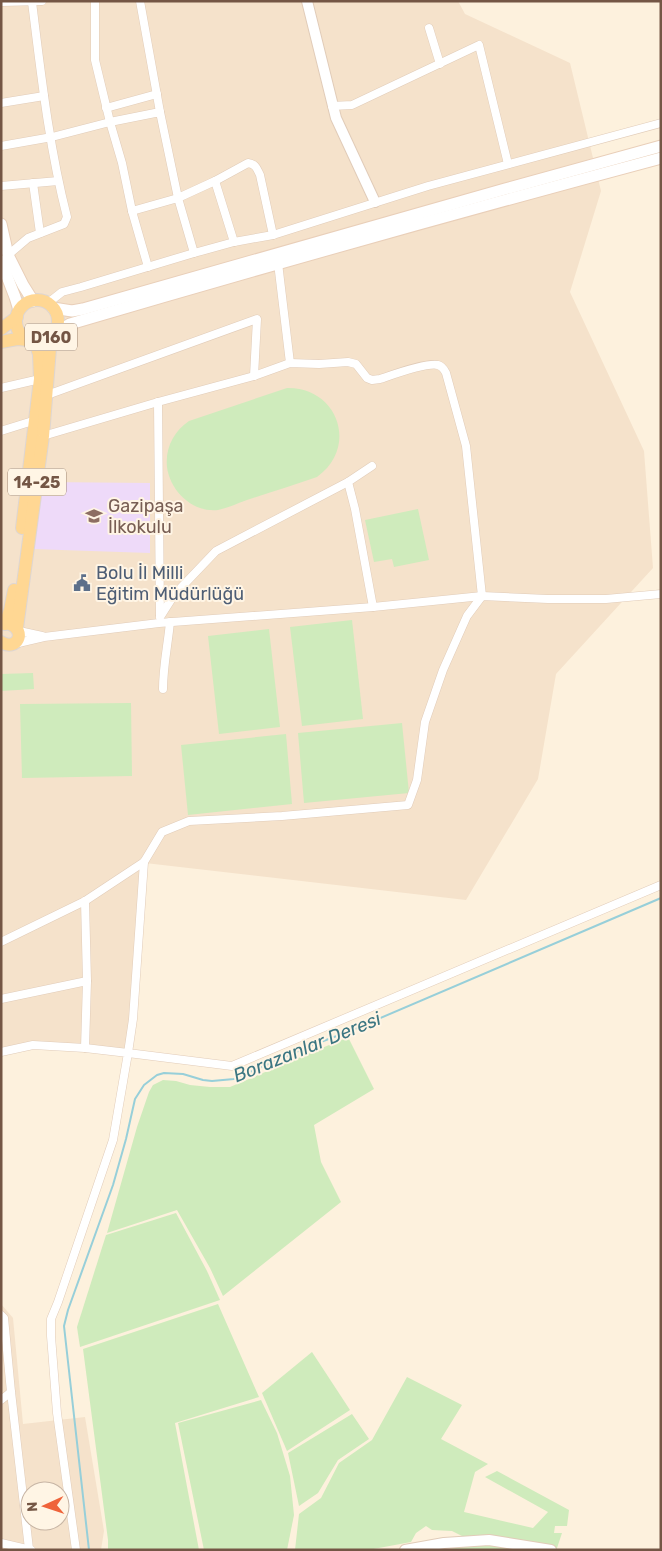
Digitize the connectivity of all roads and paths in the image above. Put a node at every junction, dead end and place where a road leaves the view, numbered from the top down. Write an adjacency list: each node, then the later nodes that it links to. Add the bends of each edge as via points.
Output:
1 (42, 1): 6 (street)
2 (95, 1): 13 (street, via 95,60)
3 (140, 1): 9 (street)
4 (307, 1): 12 (street)
5 (1, 2): 6 (street)
6 (32, 2): 10 (street)
7 (429, 28): 8 (street)
8 (440, 64): 12 (street, via 352,105); 21 (street, via 479,46)
9 (157, 94): 13 (street); 14 (street)
10 (44, 96): 11 (street); 17 (street)
11 (1, 103)
12 (332, 106): 27 (street)
13 (106, 108): 15 (street)
14 (160, 112): 15 (street); 26 (street)
15 (110, 122): 17 (street); 28 (street)
16 (661, 122): 21 (street)
17 (52, 137): 18 (street); 22 (street)
18 (1, 146)
19 (661, 146): 39 (main road, via 83,309 72,311)
20 (661, 158): 35 (main road)
21 (508, 164): 27 (street)
22 (58, 181): 24 (street); 30 (street, via 67,218 64,224)
23 (215, 181): 26 (street); 31 (street, via 248,163 256,166); 32 (street)
24 (33, 183): 25 (street); 30 (street)
25 (1, 186)
26 (178, 198): 28 (street); 33 (street)
27 (374, 202): 31 (street)
28 (132, 211): 36 (street)
29 (1, 224): 34 (main road)
30 (40, 233): 34 (street, via 28,238)
31 (273, 234): 32 (street)
32 (234, 242): 33 (street)
33 (194, 253): 36 (street)
34 (5, 258): 37 (main road); 38 (main road)
35 (278, 263): 42 (main road, via 70,324); 45 (street)
36 (148, 268): 39 (street, via 62,292)
37 (3, 274): 40 (main road, via 15,297)
38 (33, 301): 39 (main road, D160); 40 (main road, D160, via 23,305)
39 (51, 306): 42 (main road, D160, via 58,320)
40 (18, 314): 41 (main road); 43 (main road, D160, via 18,330)
41 (1, 329)
42 (53, 335): 43 (main road, D160, via 42,342); 49 (main road, 14-25)
43 (31, 341): 44 (main road); 47 (main road, 14-25, via 39,354)
44 (1, 342)
45 (290, 363): 46 (street); 57 (street, via 348,362 356,364 372,380 429,364 443,368 466,446)
46 (254, 376): 49 (street, via 257,319); 50 (street)
47 (40, 379): 48 (street); 51 (main road, 14-25)
48 (1, 388)
49 (47, 395): 53 (main road, 14-25)
50 (158, 402): 53 (street); 59 (street)
51 (36, 420): 52 (street); 61 (main road, 14-25)
52 (1, 431)
53 (44, 436): 61 (main road, 14-25)
54 (372, 466): 55 (street)
55 (348, 482): 58 (street); 59 (street, via 216,551 174,595)
56 (661, 594): 57 (street, via 606,599)
57 (482, 596): 58 (street); 65 (street, via 467,616 443,670 425,722 417,780 408,805 189,822 162,832)
58 (373, 607): 60 (street)
59 (159, 620): 60 (street); 62 (street)
60 (170, 622): 64 (street)
61 (10, 627): 62 (street); 63 (main road, 14-25, via 18,640)
62 (44, 637): 63 (street)
63 (4, 643)
64 (163, 689)
65 (144, 862): 67 (street); 73 (street)
66 (661, 885): 73 (street, via 232,1066)
67 (85, 901): 68 (street); 69 (street)
68 (1, 942)
69 (87, 981): 70 (street); 71 (street)
70 (1, 999)
71 (85, 1048): 72 (street, via 33,1045); 73 (street)
72 (1, 1052)
73 (128, 1053): 79 (street, via 113,1140 51,1319 58,1413)
74 (1, 1315): 75 (street, via 4,1318)
75 (11, 1392): 76 (street); 78 (street)
76 (1, 1400)
77 (1, 1543): 78 (street)
78 (30, 1550)
79 (76, 1550)
80 (405, 1550): 81 (street, via 489,1540)
81 (551, 1550)

